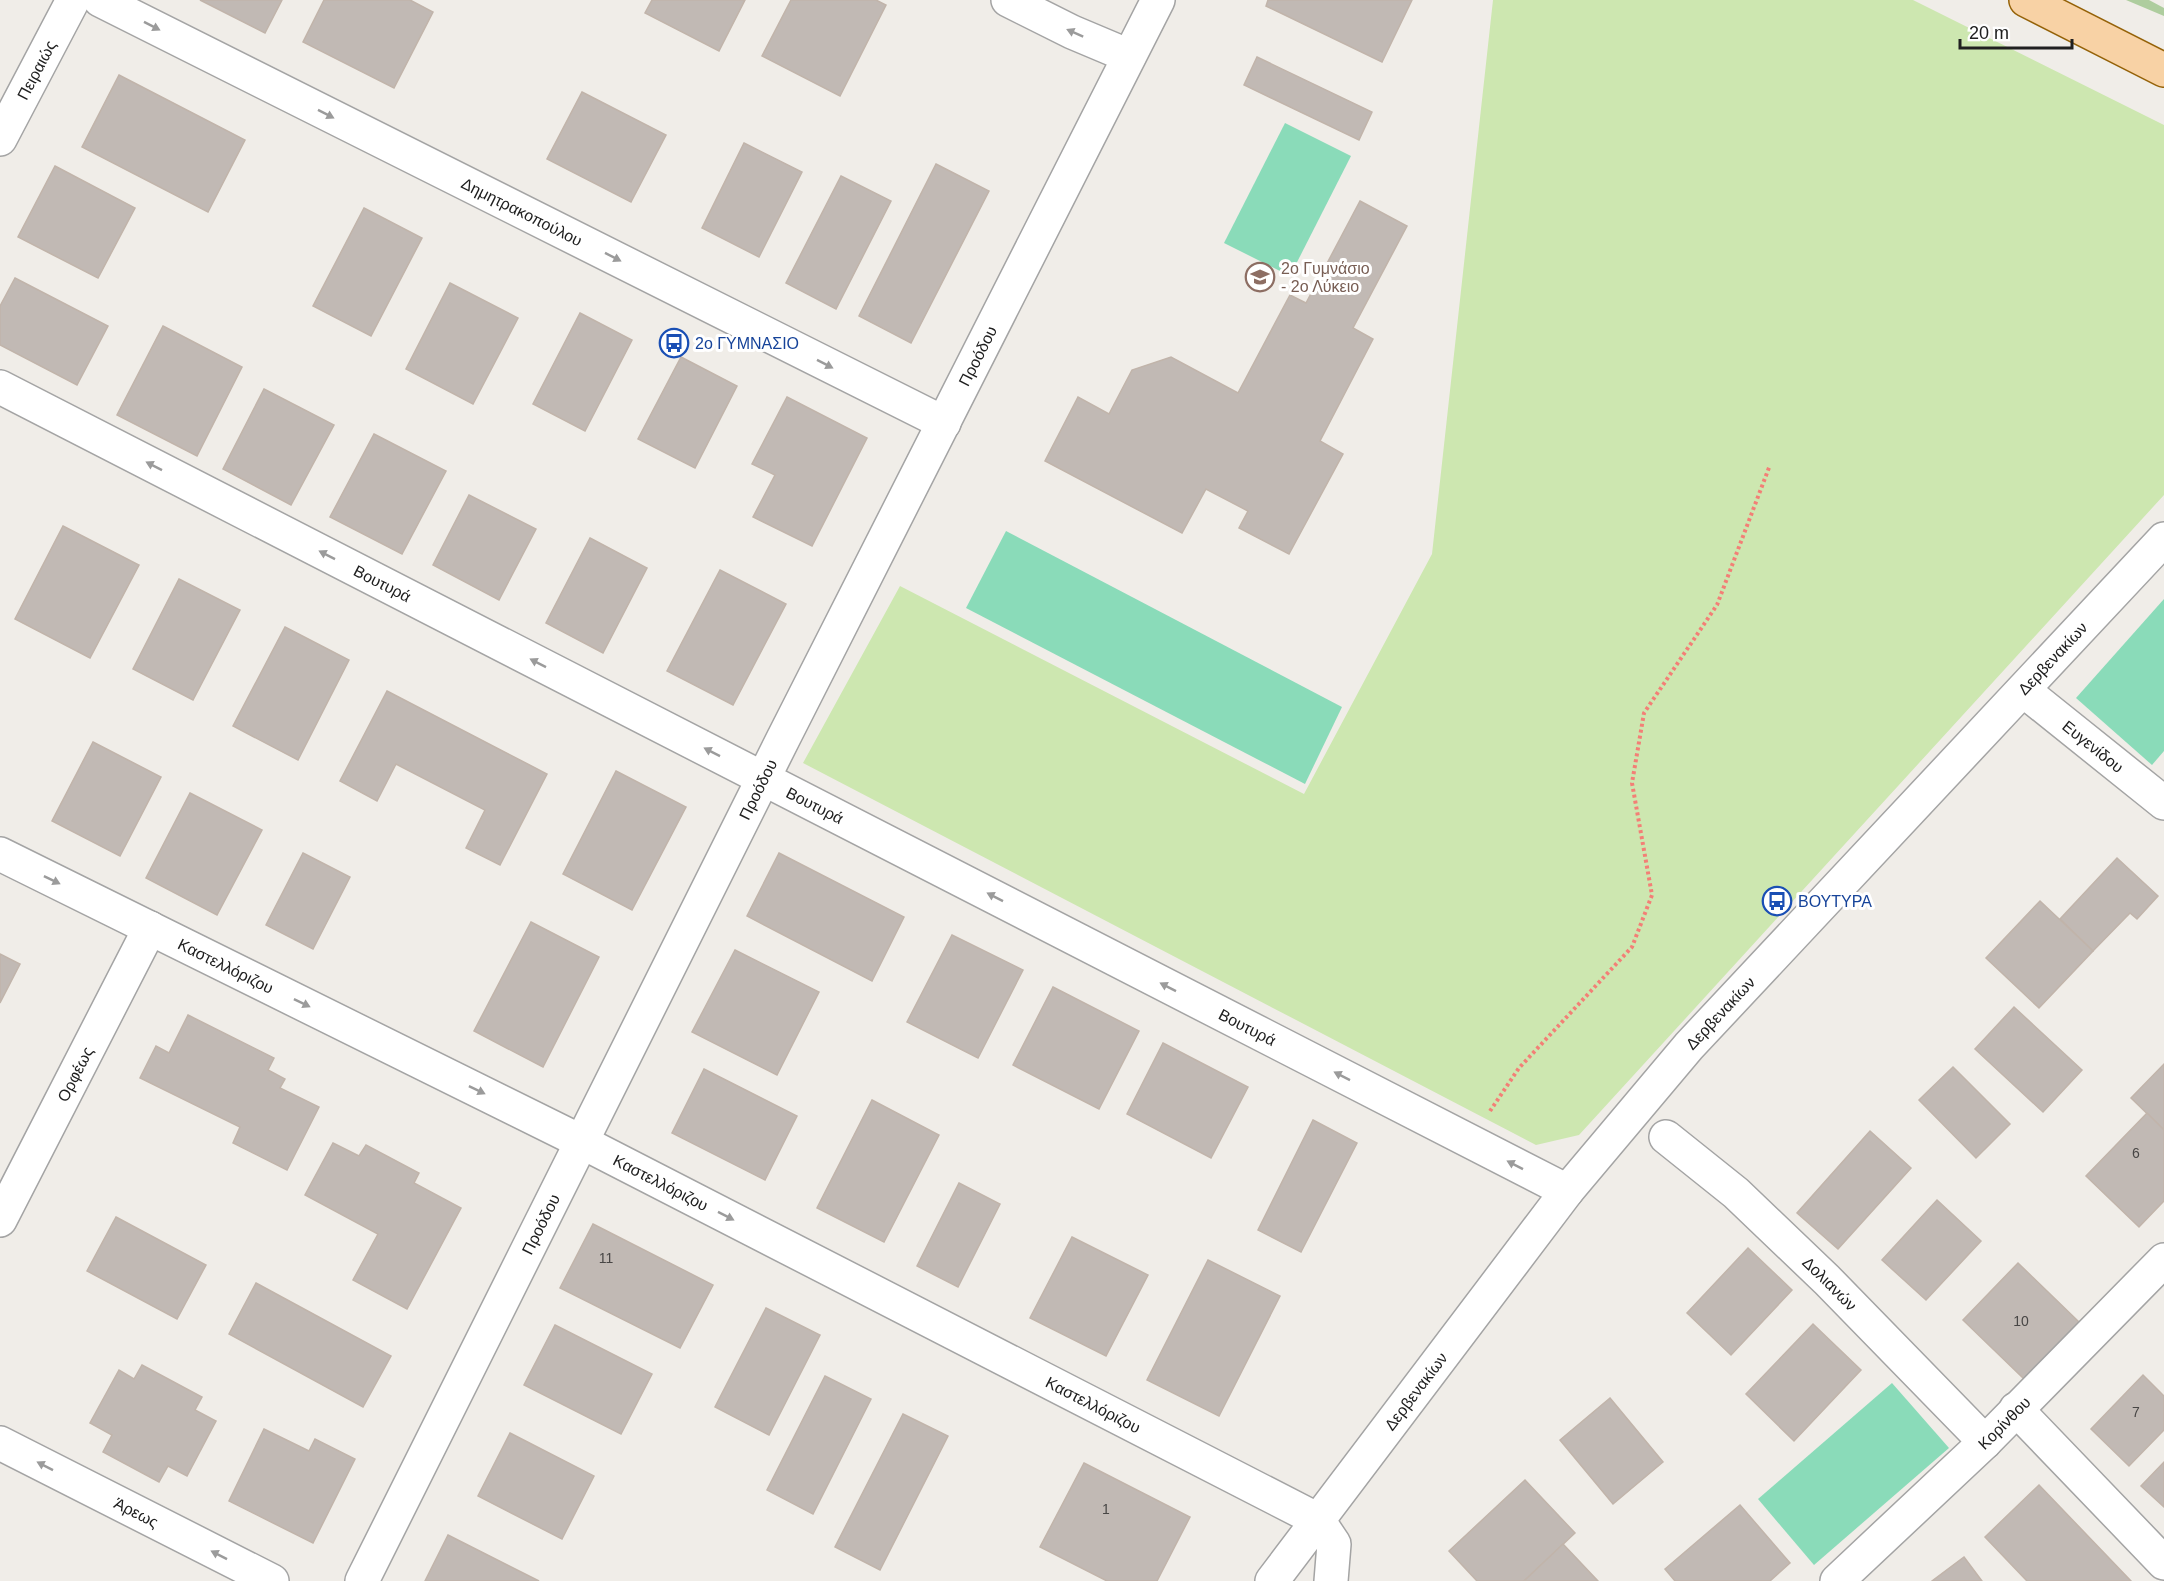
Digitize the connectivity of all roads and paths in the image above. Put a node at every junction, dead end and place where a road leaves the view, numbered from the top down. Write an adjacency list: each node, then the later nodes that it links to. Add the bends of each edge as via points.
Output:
1 (73, 0): 8 (street, Πειραιώς)
2 (100, 0): 10 (street, Δημητρακοπούλου, one-way to 10)
3 (1008, 0): 6 (street, one-way to 3)
4 (1158, 0): 6 (street, Προόδου)
5 (2026, 0): 7 (main road)
6 (1129, 56): 10 (street, Προόδου)
7 (2164, 70)
8 (0, 139)
9 (0, 387): 14 (street, Βουτυρά, one-way to 9)
10 (944, 423): 14 (street, Προόδου)
11 (1770, 465): 19 (path, via 1717,605 1644,713 1632,783 1652,895 1632,947 1519,1068)
12 (2164, 538): 13 (street, Δερβενακίων)
13 (2023, 690): 15 (street, Ευγενίδου); 21 (street, Δερβενακίων, via 1689,1046)
14 (764, 779): 19 (street, Βουτυρά, one-way to 14); 20 (street, Προόδου)
15 (2164, 803)
16 (0, 854): 17 (street, Καστελλόριζου, one-way to 17)
17 (150, 928): 20 (street, Καστελλόριζου, one-way to 20); 22 (street, Ορφέως)
18 (1666, 1137): 25 (street, Δολιανών, via 1736,1193 1827,1280)
19 (1469, 1141): 21 (street, Βουτυρά, one-way to 19)
20 (582, 1142): 27 (street, Καστελλόριζου, one-way to 27); 31 (street, Προόδου)
21 (1567, 1191): 27 (street, Δερβενακίων)
22 (0, 1220)
23 (2164, 1260): 24 (street, Κορίνθου)
24 (2016, 1409): 25 (street, Κορίνθου); 28 (street)
25 (1985, 1442): 29 (street, Κορίνθου)
26 (0, 1443): 30 (street, Άρεως, one-way to 26)
27 (1318, 1520): 32 (street, Δερβενακίων); 33 (street, via 1334,1544)
28 (2164, 1563)
29 (1842, 1579)
30 (272, 1581)
31 (362, 1581)
32 (1272, 1581)
33 (1331, 1581)

